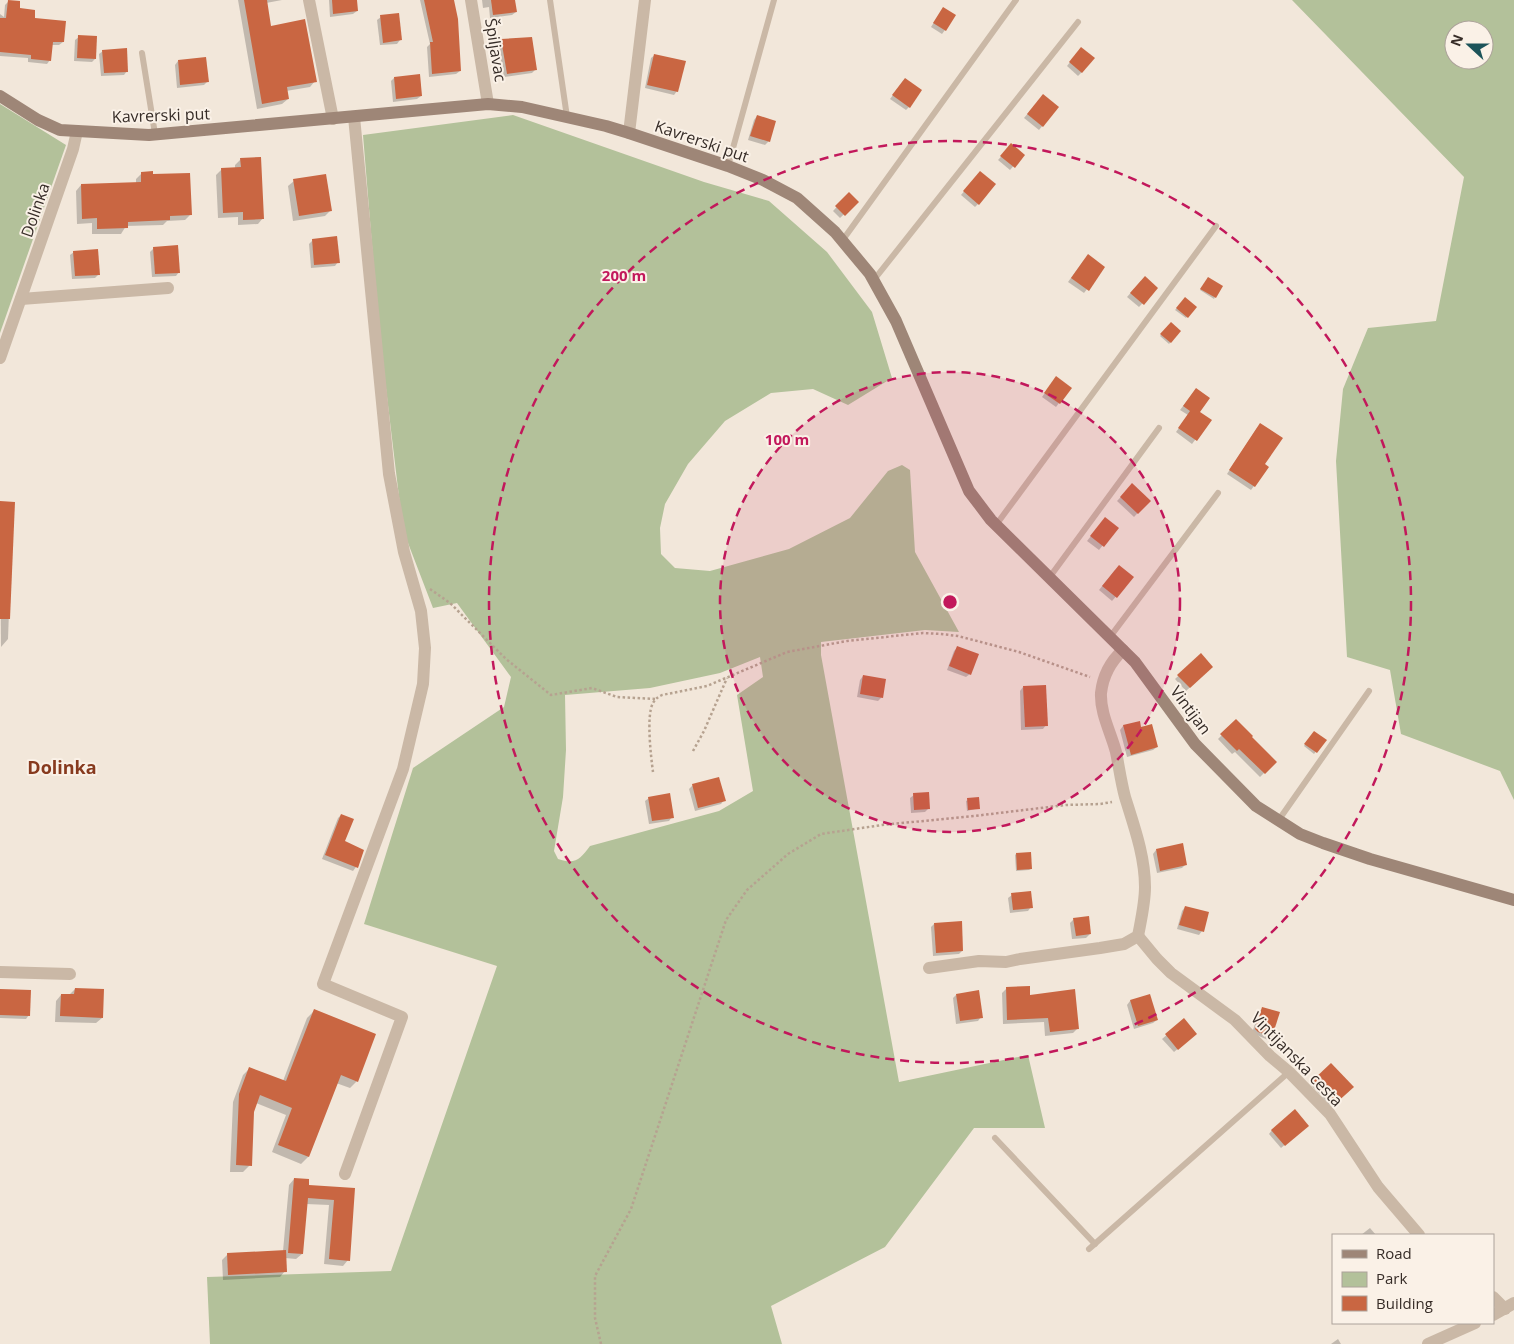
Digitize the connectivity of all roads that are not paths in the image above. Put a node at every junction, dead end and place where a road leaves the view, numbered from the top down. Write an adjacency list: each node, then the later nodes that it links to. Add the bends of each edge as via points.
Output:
1 (309, 0): 13 (street)
2 (472, 0): 10 (street, Špiljavac)
3 (550, 0): 12 (lane)
4 (645, 0): 15 (street)
5 (774, 0): 17 (lane)
6 (1016, 0): 19 (lane)
7 (1078, 22): 20 (lane)
8 (142, 53): 16 (lane)
9 (0, 96): 14 (main road, Kavrerski put, via 38,120 60,130)
10 (488, 104): 11 (main road, Kavrerski put); 12 (main road, Kavrerski put, via 522,107)
11 (354, 117): 13 (main road, Kavrerski put); 40 (street, via 389,474 404,552 421,611 425,648 423,684 403,768 323,984 402,1017)
12 (567, 117): 15 (main road, Kavrerski put)
13 (332, 119): 16 (main road, Kavrerski put)
14 (77, 132): 16 (main road, Kavrerski put); 22 (street, Dolinka)
15 (630, 133): 17 (main road, Kavrerski put)
16 (155, 134)
17 (728, 166): 19 (main road, Kavrerski put, via 797,198)
18 (1216, 226): 27 (lane)
19 (842, 241): 20 (main road, Kavrerski put)
20 (874, 281): 24 (main road, Kavrerski put, via 896,321)
21 (168, 288): 22 (street)
22 (20, 299): 23 (street, Dolinka)
23 (0, 358)
24 (938, 416): 27 (main road, Vintijan, via 969,491)
25 (1159, 428): 28 (lane)
26 (1218, 493): 29 (lane)
27 (996, 525): 28 (main road, Vintijan)
28 (1049, 578): 29 (main road, Vintijan)
29 (1110, 637): 30 (main road, Vintijan)
30 (1124, 650): 32 (main road, Vintijan, via 1195,744 1256,806); 34 (street, via 1111,662 1101,692 1102,709 1135,830 1145,885)
31 (1369, 692): 32 (lane)
32 (1278, 821): 33 (main road, Vintijan, via 1300,834 1370,860)
33 (1514, 900)
34 (1138, 936): 35 (street, via 1124,944 1100,948 1006,962 979,961); 38 (street, Vintijanska cesta, via 1171,973 1228,1014)
35 (929, 968)
36 (0, 972): 37 (street)
37 (70, 974)
38 (1289, 1072): 41 (street, Vintijanska cesta, via 1330,1114 1378,1187); 42 (lane)
39 (995, 1138): 42 (lane)
40 (345, 1174)
41 (1414, 1230)
42 (1095, 1244): 43 (lane)
43 (1089, 1249)
44 (1494, 1298): 45 (street)
45 (1510, 1306): 46 (street)
46 (1494, 1314)
47 (1473, 1324): 48 (street)
48 (1428, 1344)

